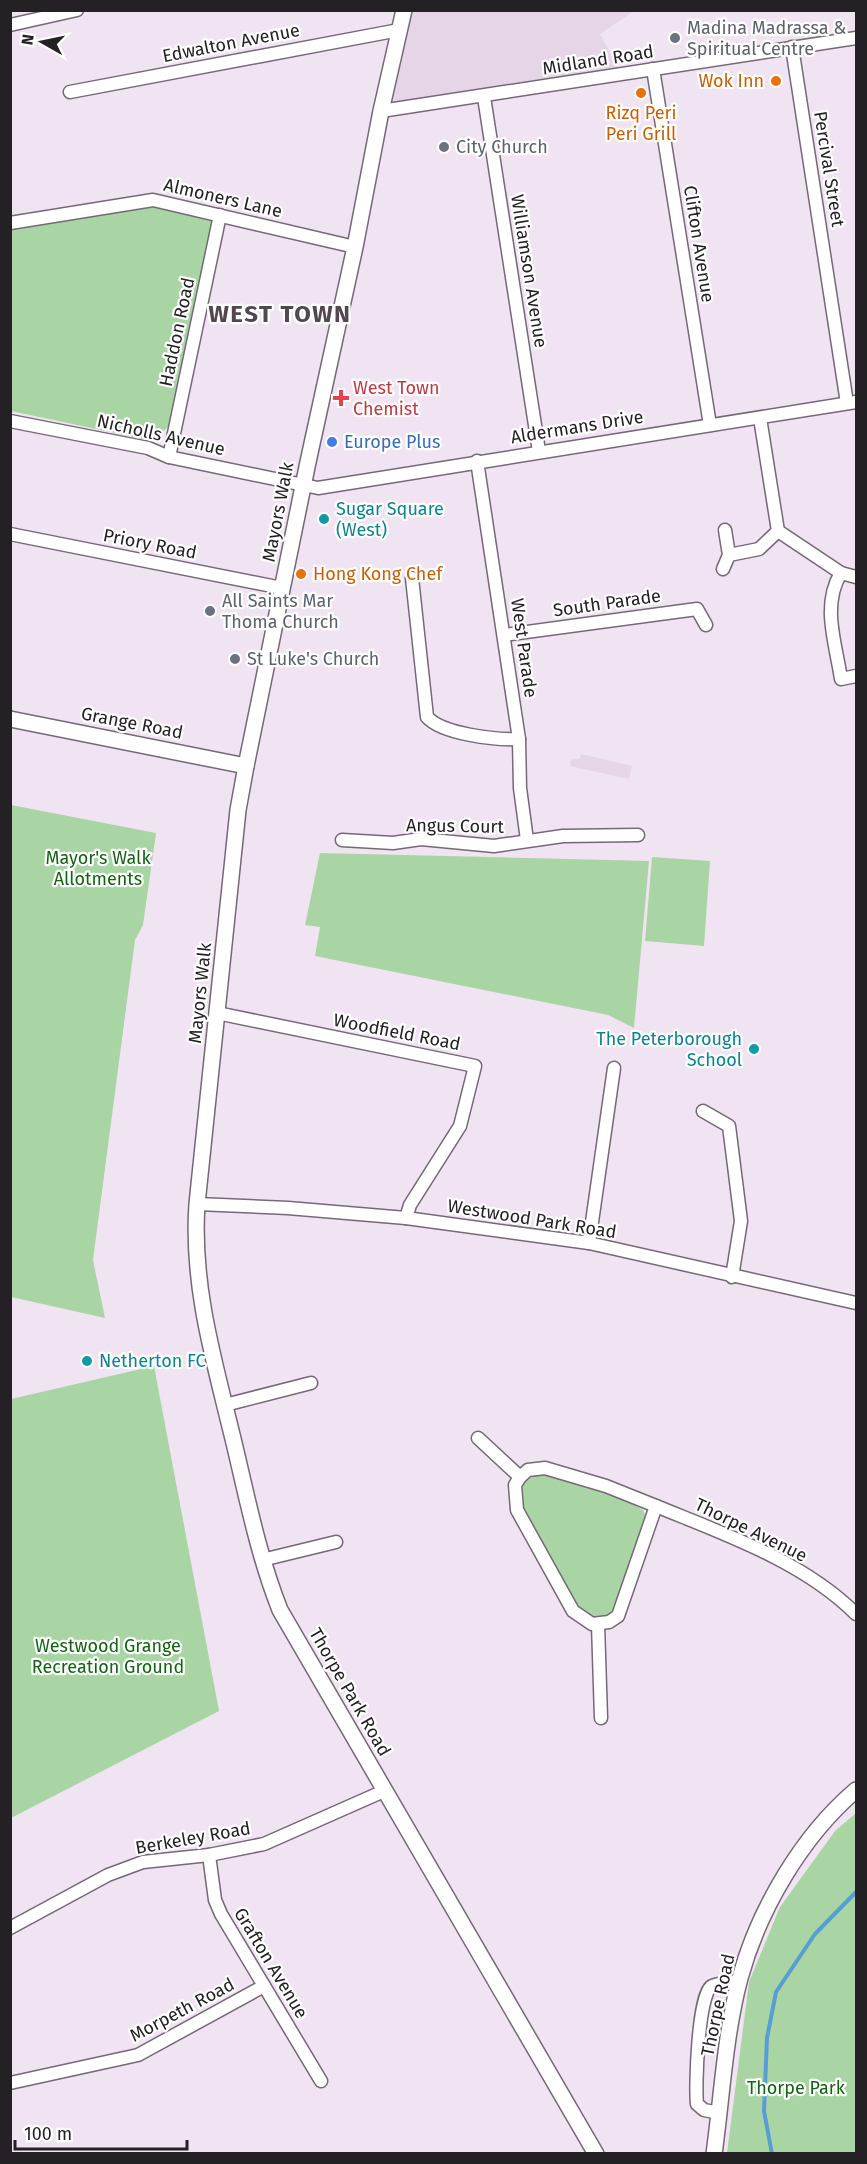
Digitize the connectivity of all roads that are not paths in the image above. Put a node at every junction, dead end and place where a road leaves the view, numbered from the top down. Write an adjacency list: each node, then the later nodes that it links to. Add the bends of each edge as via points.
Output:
1 (76, 10): 3 (street)
2 (404, 10): 4 (street, Mayors Walk)
3 (10, 25)
4 (399, 30): 8 (street, Edwalton Avenue); 10 (street, Mayors Walk)
5 (856, 38): 6 (street, Midland Road)
6 (792, 47): 7 (street, Midland Road); 14 (street, Percival Street)
7 (653, 69): 9 (street, Midland Road); 17 (street, Clifton Avenue)
8 (70, 92)
9 (484, 97): 10 (street, Midland Road); 18 (street, Williamson Avenue)
10 (381, 111): 13 (street, Mayors Walk)
11 (220, 215): 12 (street, Almoners Lane, via 153,200); 13 (street, Almoners Lane); 19 (street, Haddon Road)
12 (10, 223)
13 (355, 247): 21 (street, Mayors Walk)
14 (852, 403): 15 (street, Aldermans Drive)
15 (760, 418): 17 (street, Aldermans Drive); 23 (street)
16 (10, 421): 19 (street, Nicholls Avenue, via 148,448)
17 (710, 425): 18 (street, Aldermans Drive)
18 (539, 451): 20 (street, Aldermans Drive)
19 (169, 457): 21 (street, Nicholls Avenue)
20 (477, 461): 21 (street, Aldermans Drive, via 318,488); 32 (street, West Parade)
21 (303, 485): 30 (street, Mayors Walk)
22 (725, 530): 25 (street)
23 (778, 531): 25 (street, via 751,558); 27 (street)
24 (10, 534): 30 (street, Priory Road)
25 (729, 555): 26 (street)
26 (723, 569)
27 (841, 573): 28 (street); 33 (street, via 834,584 830,610 841,679)
28 (856, 577)
29 (412, 578): 35 (street, via 427,717 435,725 483,737)
30 (282, 588): 36 (street, Mayors Walk)
31 (706, 625): 32 (street, South Parade, via 697,609)
32 (504, 635): 35 (street, West Parade)
33 (856, 676)
34 (10, 719): 36 (street, Grange Road)
35 (519, 739): 39 (street, West Parade)
36 (246, 766): 40 (street, Mayors Walk)
37 (638, 835): 39 (street, Angus Court)
38 (342, 840): 39 (street, Angus Court, via 393,843 421,839 494,846)
39 (527, 840)
40 (217, 1013): 43 (street, Mayors Walk); 44 (street, Woodfield Road, via 475,1066 460,1126 410,1204)
41 (614, 1068): 45 (street)
42 (703, 1111): 46 (street, via 729,1126 741,1221)
43 (197, 1204): 44 (street, Westwood Park Road); 49 (street, Thorpe Park Road, via 198,1281)
44 (406, 1218): 45 (street, Westwood Park Road)
45 (589, 1244): 46 (street, Westwood Park Road)
46 (732, 1276): 47 (street, Westwood Park Road)
47 (856, 1303)
48 (311, 1383): 49 (street)
49 (225, 1405): 54 (street, Thorpe Park Road)
50 (478, 1438): 51 (street)
51 (520, 1476): 52 (street, Thorpe Avenue, via 528,1470 545,1468); 56 (street, via 515,1485 517,1510 573,1611 582,1620)
52 (656, 1506): 55 (street, Thorpe Avenue, via 743,1542 793,1569); 56 (street, via 618,1616)
53 (336, 1542): 54 (street)
54 (262, 1560): 59 (street, Thorpe Park Road, via 280,1610)
55 (856, 1614)
56 (598, 1624): 57 (street)
57 (601, 1718)
58 (856, 1790): 62 (street, Thorpe Road, via 824,1822 786,1876 754,1939)
59 (384, 1791): 60 (street, Berkeley Road, via 264,1844); 67 (street, Thorpe Park Road)
60 (209, 1855): 61 (street, Berkeley Road, via 143,1862 108,1875); 63 (street, Grafton Avenue, via 221,1914)
61 (10, 1928)
62 (739, 1980): 66 (street, Thorpe Road); 66 (street, via 712,1986 706,1992 702,2009 697,2104 704,2110)
63 (264, 1986): 64 (street, Grafton Avenue); 65 (street, Morpeth Road, via 138,2055)
64 (321, 2081)
65 (10, 2083)
66 (720, 2113): 68 (street, Thorpe Road)
67 (596, 2154)
68 (714, 2154)

